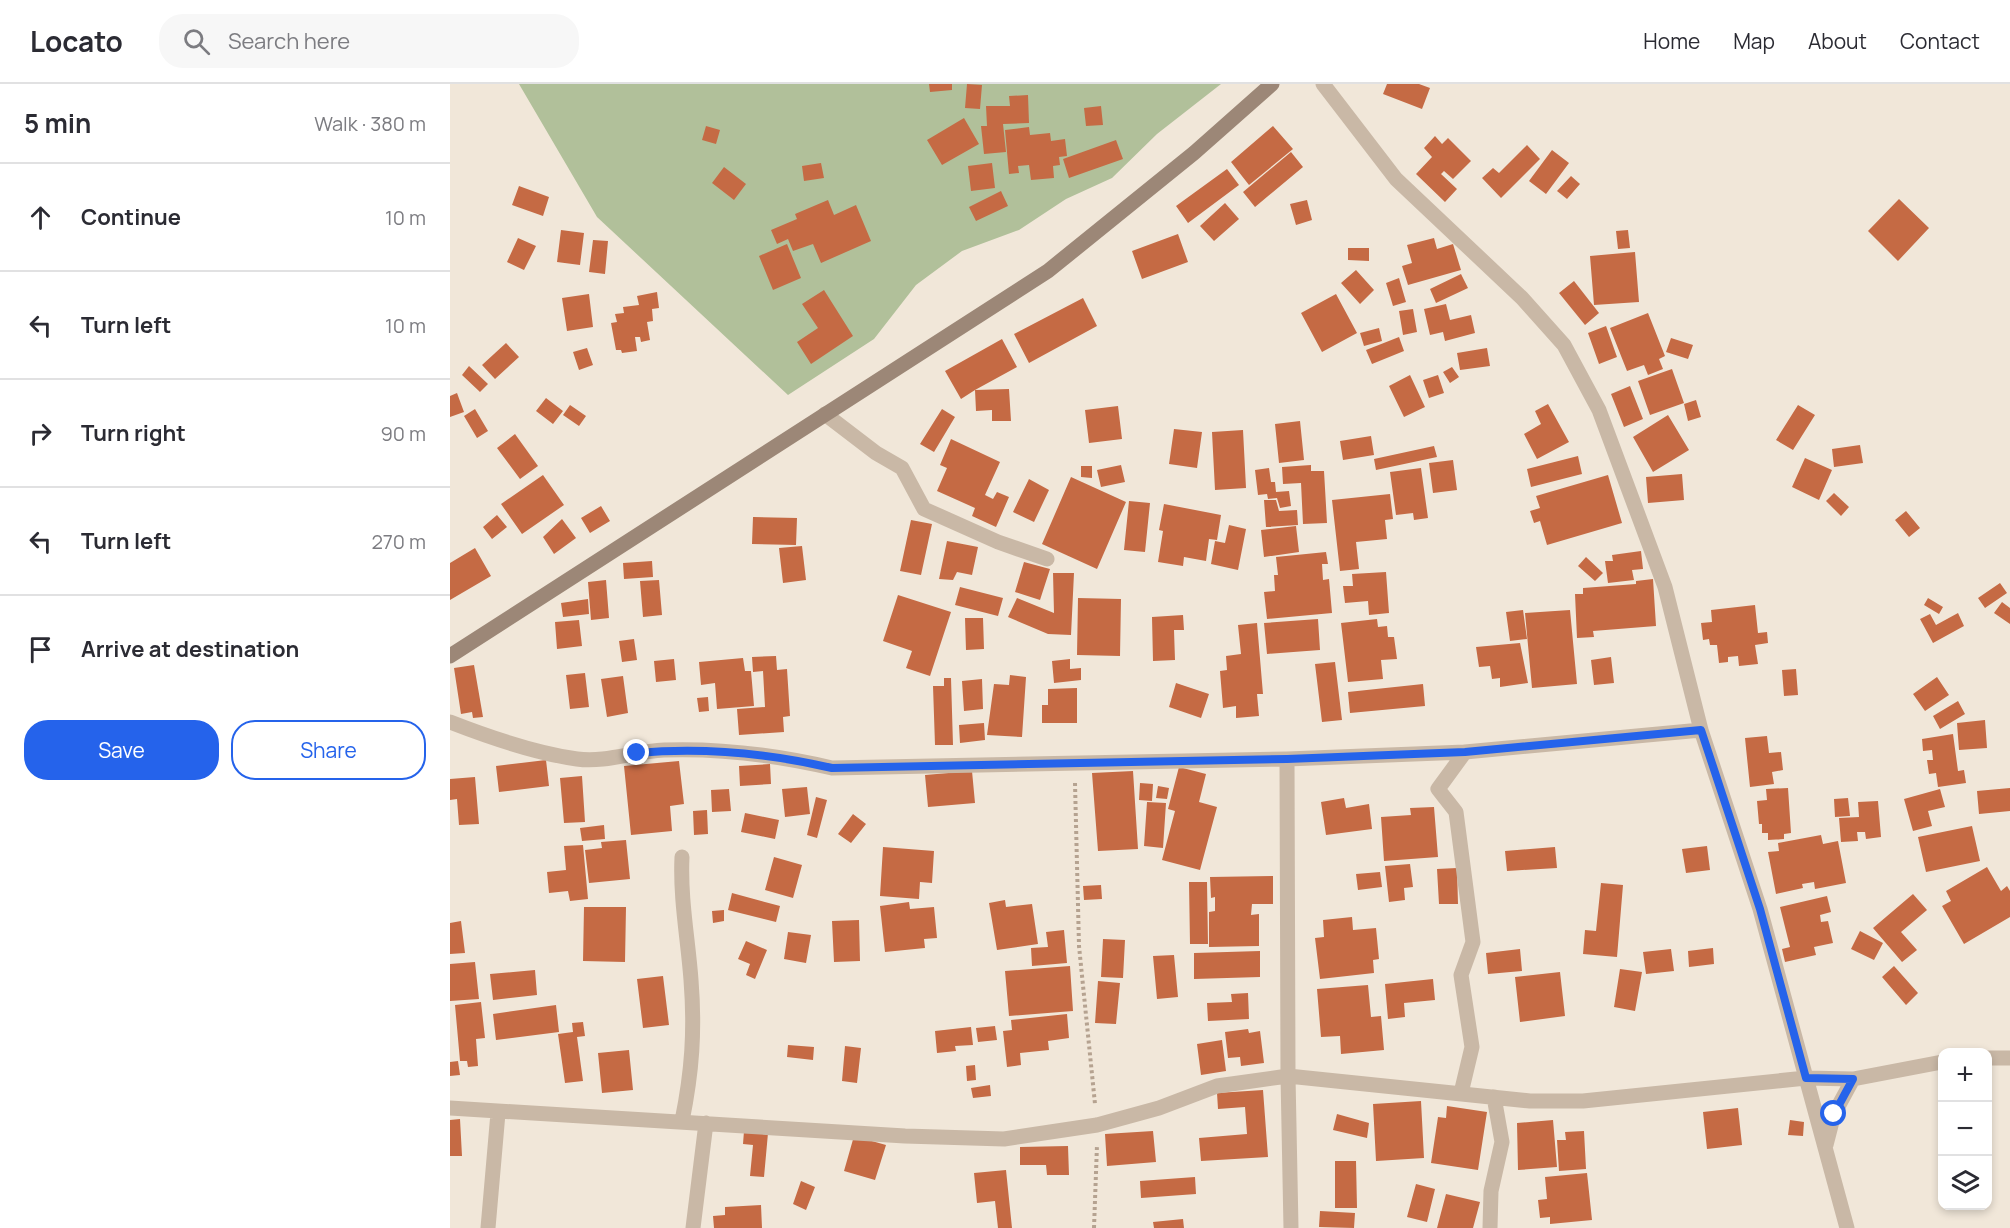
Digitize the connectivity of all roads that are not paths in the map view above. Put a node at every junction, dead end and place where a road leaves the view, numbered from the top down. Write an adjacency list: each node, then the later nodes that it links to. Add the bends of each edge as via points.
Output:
1 (1272, 84): 3 (main road, via 1048,271)
2 (1323, 84): 7 (street, via 1396,179 1522,298 1564,345 1599,410 1665,587)
3 (825, 414): 4 (street, via 902,468 924,509); 5 (main road)
4 (1047, 559)
5 (450, 656)
6 (450, 722): 9 (street, via 491,738 577,759 597,760 664,750 777,755 832,768)
7 (1701, 730): 8 (street); 15 (street, via 1760,909)
8 (1465, 752): 9 (street); 17 (street, via 1438,789 1456,812 1473,942 1461,975 1472,1047)
9 (1287, 759): 14 (street)
10 (682, 857): 21 (street, via 694,1037 692,1074)
11 (1992, 1058): 12 (street)
12 (2010, 1058)
13 (1938, 1063): 16 (street)
14 (1288, 1076): 17 (street); 22 (street, via 1217,1086 1097,1125 1004,1139); 26 (street)
15 (1806, 1078): 16 (street); 18 (street, via 1583,1101); 23 (street)
16 (1853, 1079): 23 (street, via 1834,1114)
17 (1461, 1093): 18 (street)
18 (1494, 1097): 27 (street, via 1502,1142 1491,1191)
19 (450, 1108): 20 (street)
20 (498, 1113): 21 (street); 24 (street)
21 (682, 1121): 22 (street)
22 (706, 1123): 25 (street)
23 (1825, 1148): 28 (street)
24 (488, 1228)
25 (693, 1228)
26 (1291, 1228)
27 (1490, 1228)
28 (1847, 1228)

